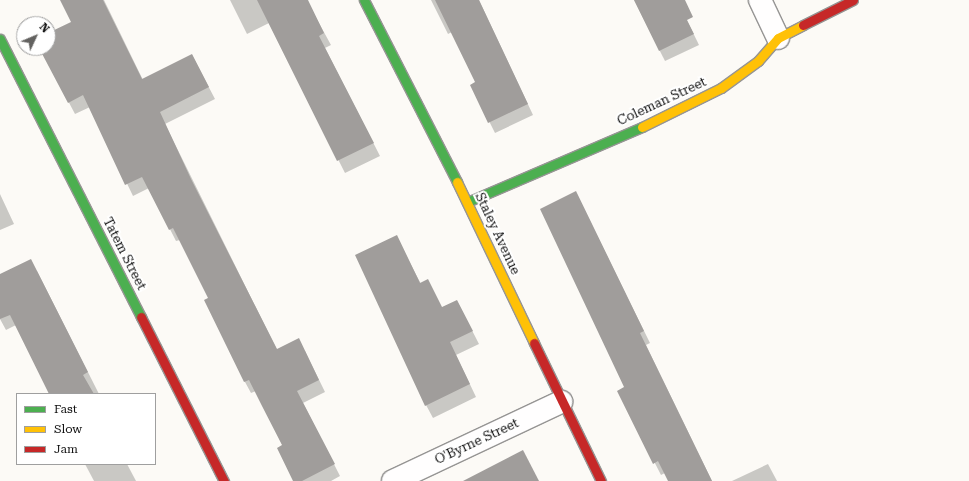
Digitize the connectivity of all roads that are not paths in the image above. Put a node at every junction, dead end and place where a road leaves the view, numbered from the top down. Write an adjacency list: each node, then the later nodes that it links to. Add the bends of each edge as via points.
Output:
1 (364, 0): 6 (street, Staley Avenue)
2 (760, 0): 4 (street)
3 (853, 0): 4 (street, Coleman Street)
4 (778, 38): 6 (street, Coleman Street, via 758,61 721,88 635,130)
5 (0, 39): 8 (street, Tatem Street)
6 (467, 202): 7 (street, Staley Avenue)
7 (561, 402): 9 (street, O'Byrne Street); 10 (street, Staley Avenue)
8 (224, 481)
9 (393, 481)
10 (601, 481)

